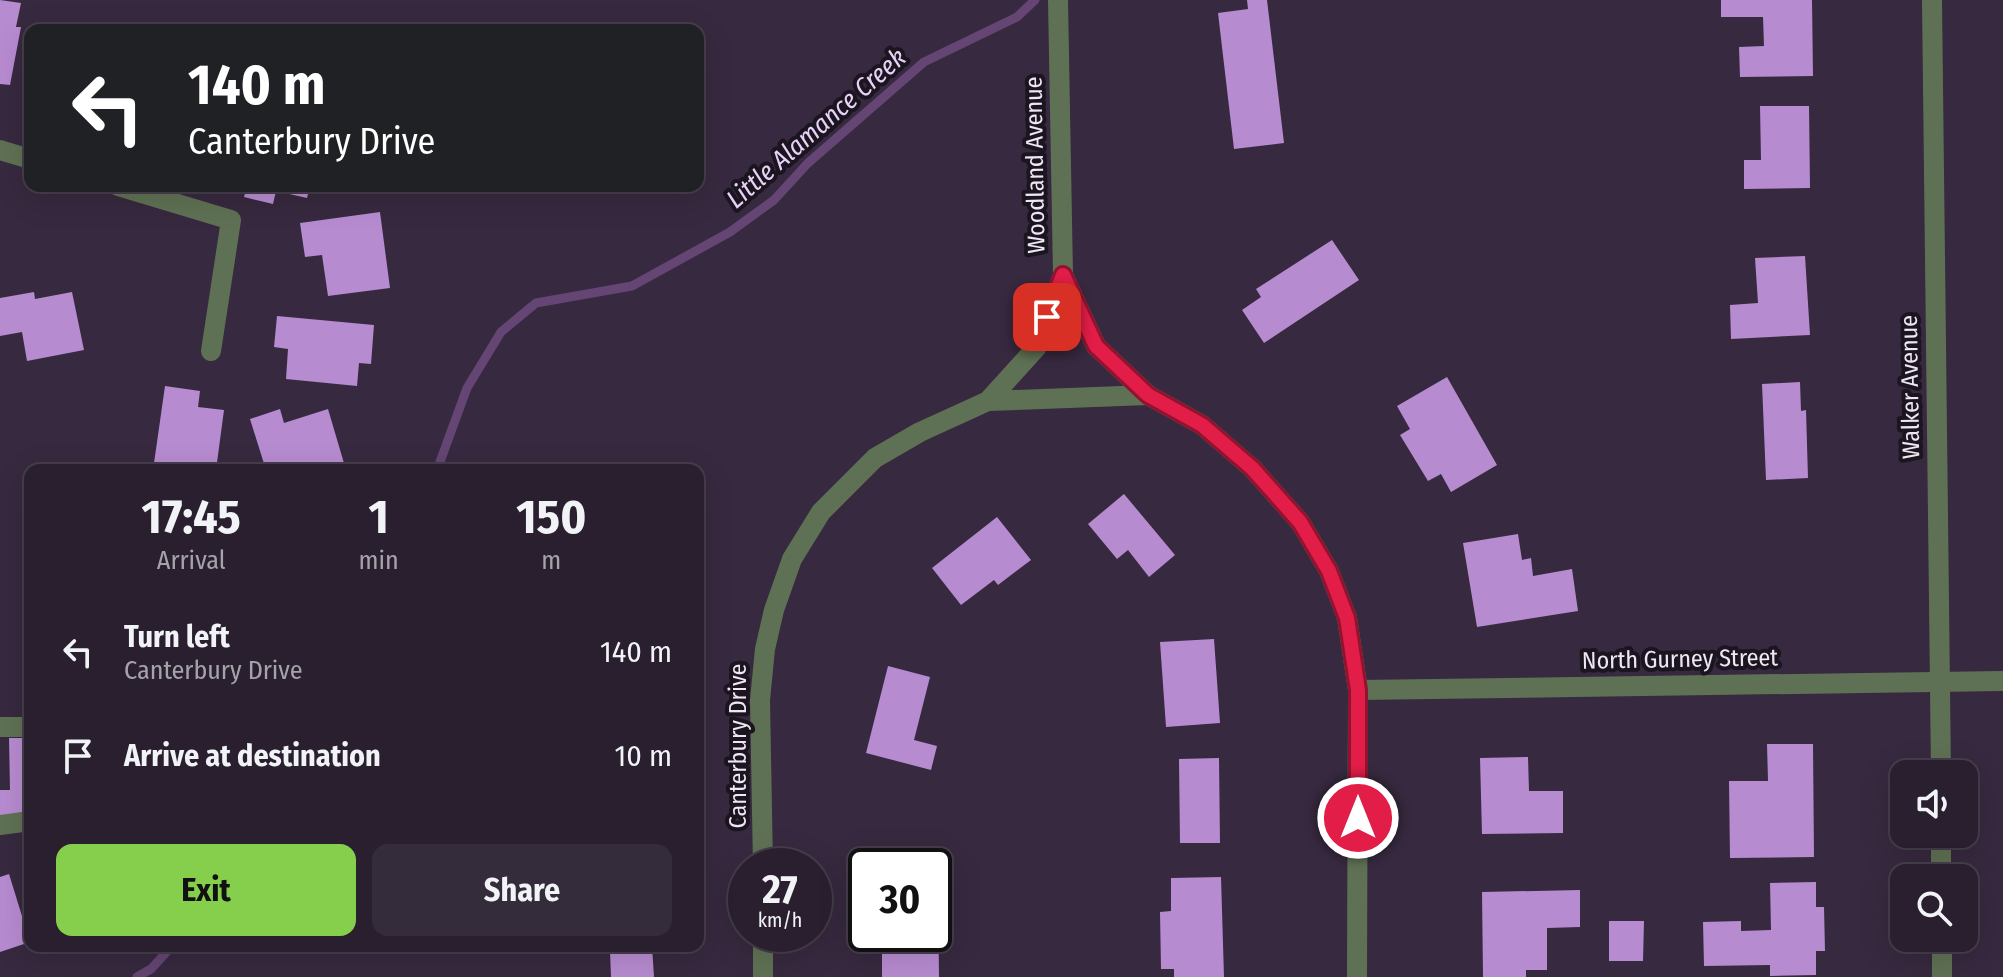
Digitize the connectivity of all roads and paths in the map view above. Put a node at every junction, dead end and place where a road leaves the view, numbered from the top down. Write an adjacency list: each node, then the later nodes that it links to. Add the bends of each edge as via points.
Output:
1 (1058, 0): 6 (street, Woodland Avenue)
2 (1932, 0): 10 (street, Walker Avenue)
3 (0, 150): 4 (street)
4 (24, 157)
5 (138, 192): 7 (street, via 231,220)
6 (1063, 275): 8 (street, Woodland Avenue, via 1096,346); 9 (street, Canterbury Drive, via 1036,348)
7 (211, 351)
8 (1148, 395): 9 (street); 12 (street, Woodland Avenue, via 1202,425 1252,468 1300,522 1329,571 1347,618)
9 (988, 401): 18 (street, Canterbury Drive, via 875,458 821,512 792,559 765,649 760,700)
10 (1940, 680): 11 (street, North Gurney Street); 12 (street, North Gurney Street); 15 (street, Walker Avenue)
11 (2003, 681)
12 (1358, 690): 22 (street, Woodland Avenue)
13 (0, 727): 14 (street)
14 (24, 727)
15 (1941, 760)
16 (24, 822): 17 (street)
17 (0, 825)
18 (763, 848)
19 (763, 952): 21 (street)
20 (1942, 952): 23 (street)
21 (763, 977)
22 (1357, 977)
23 (1942, 977)

